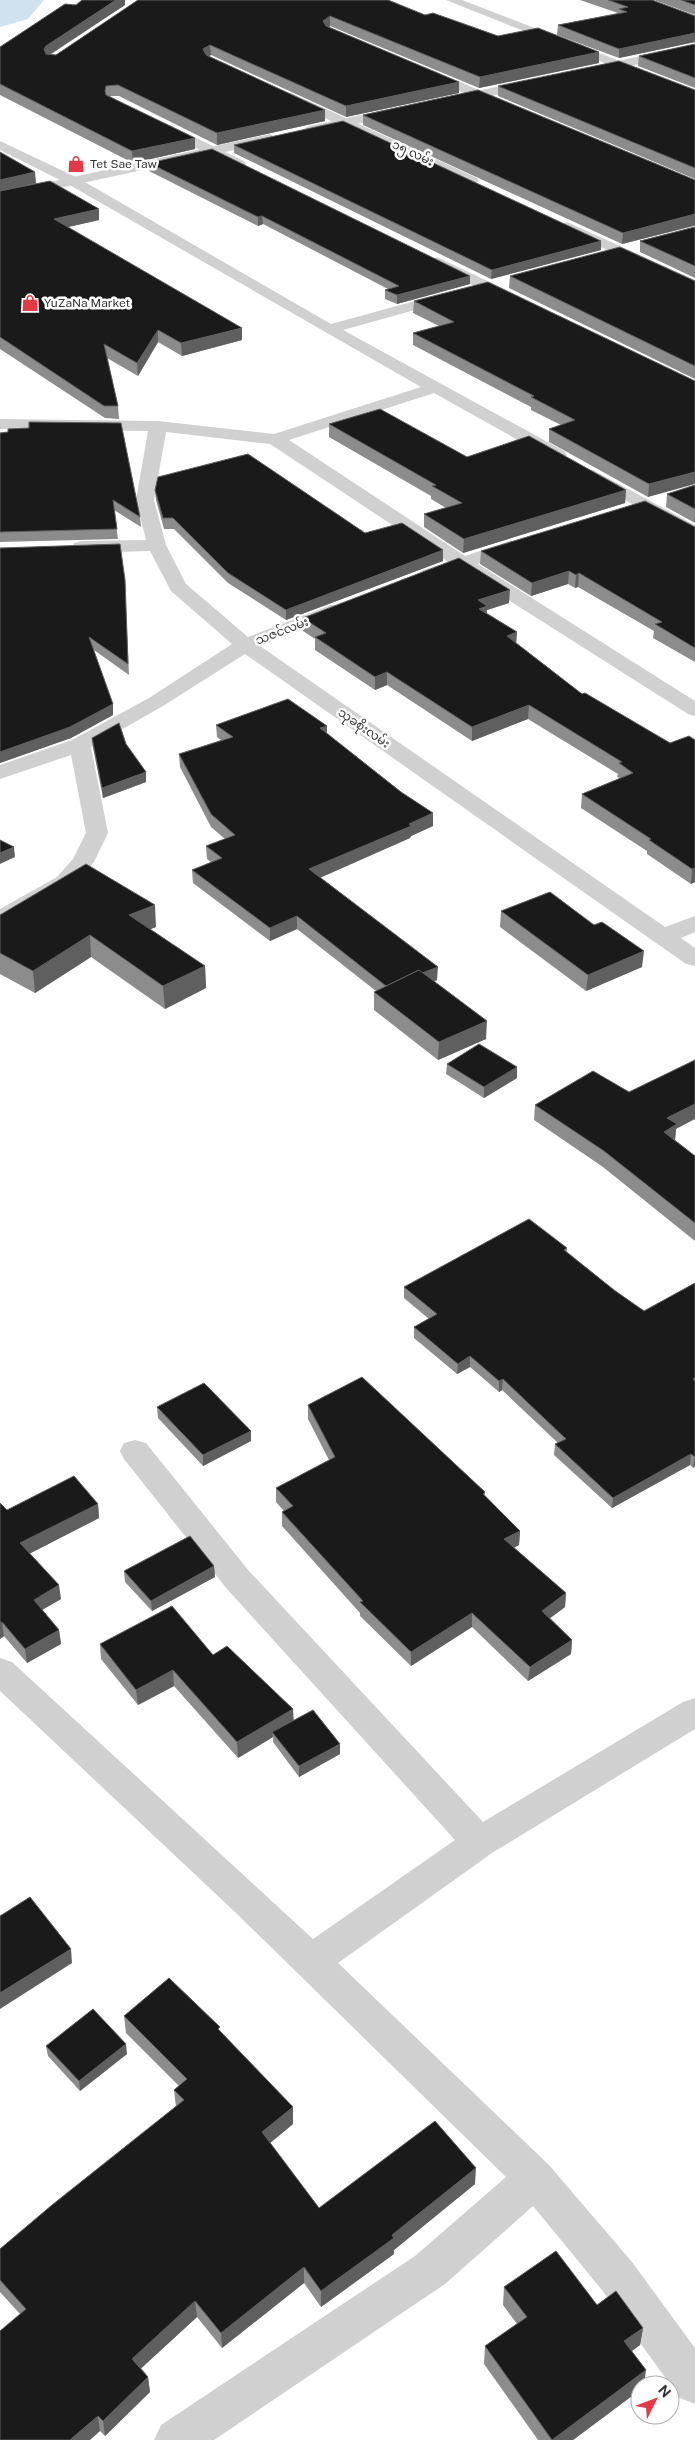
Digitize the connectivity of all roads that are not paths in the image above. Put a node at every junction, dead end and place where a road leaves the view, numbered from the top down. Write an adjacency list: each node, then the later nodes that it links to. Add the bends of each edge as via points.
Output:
1 (452, 0): 3 (street)
2 (695, 48): 3 (street)
3 (616, 65): 5 (street); 9 (street)
4 (414, 67): 8 (street)
5 (580, 73)
6 (543, 81): 8 (street)
7 (274, 90): 14 (street, ၁၅ လမ်း)
8 (478, 94): 10 (street); 12 (street)
9 (695, 95)
10 (432, 104)
11 (413, 108): 14 (street)
12 (524, 114)
13 (148, 119): 18 (street)
14 (347, 122): 15 (street); 21 (street, ၁၅ လမ်း)
15 (299, 132)
16 (279, 136): 18 (street)
17 (0, 145): 20 (street)
18 (211, 150): 19 (street); 20 (street)
19 (255, 172)
20 (73, 181): 22 (street); 32 (street)
21 (487, 189)
22 (0, 197)
23 (558, 222): 25 (street)
24 (638, 246): 25 (street)
25 (619, 250): 27 (street); 30 (street)
26 (423, 255): 29 (street)
27 (600, 256)
28 (504, 281): 29 (street)
29 (485, 286): 31 (street); 32 (street)
30 (695, 286)
31 (529, 307)
32 (329, 329): 33 (street)
33 (437, 387): 36 (street); 38 (street)
34 (0, 424): 35 (street)
35 (158, 426): 36 (street); 42 (street, သုခစိုးလမ်း, via 145,500)
36 (275, 439): 44 (street)
37 (670, 497): 38 (street)
38 (645, 505): 39 (street); 40 (street)
39 (618, 513)
40 (695, 533)
41 (539, 538): 44 (street)
42 (156, 544): 43 (street); 47 (street, သုခစိုးလမ်း, via 178,587)
43 (59, 548)
44 (461, 562): 45 (street); 48 (street)
45 (416, 579)
46 (353, 603): 47 (street, သဇင်လမ်း)
47 (245, 645): 49 (street, သဇင်လမ်း, via 156,702); 53 (street, သုခစိုးလမ်း)
48 (695, 710)
49 (80, 745): 50 (street, သဇင်လမ်း); 51 (street, via 97,833 84,862 65,882)
50 (0, 772)
51 (0, 920)
52 (695, 923): 53 (street)
53 (664, 937): 54 (street, သုခစိုးလမ်း)
54 (695, 959)
55 (135, 1451): 58 (street, via 238,1580)
56 (0, 1672): 59 (street)
57 (695, 1712): 58 (street)
58 (479, 1842): 59 (street)
59 (311, 1960): 60 (street)
60 (535, 2178): 61 (street, via 617,2276); 62 (street, via 430,2270)
61 (695, 2383)
62 (176, 2440)

